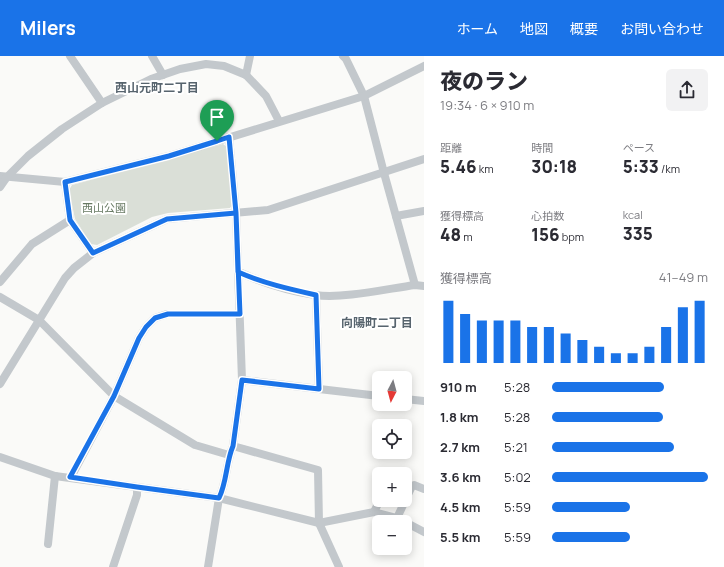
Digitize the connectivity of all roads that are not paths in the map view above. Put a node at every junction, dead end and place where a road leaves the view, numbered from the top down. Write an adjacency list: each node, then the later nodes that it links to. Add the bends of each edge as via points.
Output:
1 (70, 56): 9 (street)
2 (152, 56): 6 (street)
3 (250, 56): 7 (street)
4 (343, 56): 8 (street)
5 (424, 66): 8 (street)
6 (163, 75): 7 (street, via 206,64 224,66); 9 (street)
7 (246, 75): 10 (street, via 266,96)
8 (364, 96): 10 (street); 13 (street)
9 (102, 103): 14 (street, via 62,129)
10 (279, 121): 11 (street)
11 (229, 137): 15 (street, via 169,156); 18 (street)
12 (424, 159): 13 (street)
13 (384, 173): 18 (street, via 268,210); 19 (street)
14 (4, 176): 15 (street); 16 (street)
15 (65, 182): 20 (street)
16 (0, 187)
17 (424, 210): 19 (street)
18 (236, 213): 21 (street, via 167,219); 22 (street)
19 (396, 216): 24 (street)
20 (70, 220): 21 (street); 23 (street, via 32,244)
21 (93, 253): 28 (street, via 65,278)
22 (238, 272): 25 (street); 27 (street)
23 (0, 282)
24 (420, 286): 25 (street)
25 (316, 295): 31 (street)
26 (0, 298): 28 (street)
27 (240, 314): 29 (street); 33 (street, via 168,314 155,318 139,338)
28 (39, 320): 30 (street); 33 (street)
29 (242, 380): 31 (street); 36 (street)
30 (0, 384)
31 (319, 389): 32 (street)
32 (372, 395)
33 (114, 396): 37 (street, via 195,445); 40 (street)
34 (412, 400): 35 (street)
35 (424, 401)
36 (233, 446): 37 (street); 48 (street, via 318,470)
37 (229, 455): 43 (street)
38 (0, 457): 39 (street)
39 (55, 476): 40 (street); 51 (street)
40 (70, 477): 41 (street)
41 (137, 487): 43 (street); 52 (street)
42 (424, 488): 47 (street, via 412,486)
43 (219, 498): 48 (street); 53 (street)
44 (376, 507): 45 (street)
45 (374, 512): 46 (street); 48 (street)
46 (386, 515)
47 (398, 515)
48 (319, 523): 54 (street)
49 (412, 526): 50 (street)
50 (424, 532)
51 (48, 544)
52 (113, 567)
53 (208, 567)
54 (339, 567)

